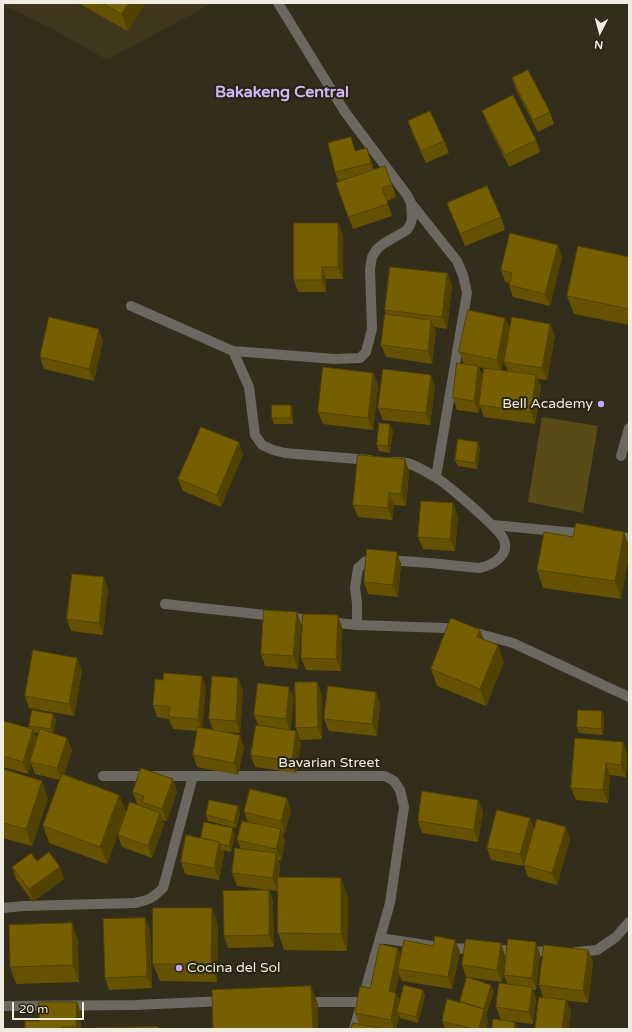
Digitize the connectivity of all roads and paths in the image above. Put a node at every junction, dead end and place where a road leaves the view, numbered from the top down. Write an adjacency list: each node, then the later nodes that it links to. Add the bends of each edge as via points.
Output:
1 (278, 3): 2 (street, via 345,112)
2 (411, 203): 4 (street, via 412,218 407,230 383,244 372,257 372,329 366,352 360,358 335,359); 7 (street, via 458,261 467,293)
3 (131, 306): 4 (street)
4 (233, 351): 7 (street, via 249,387 255,435 262,445 285,454 409,463)
5 (629, 428): 6 (street)
6 (622, 456)
7 (436, 477): 8 (street)
8 (493, 525): 9 (street); 11 (street, via 504,538 505,544 502,554 490,566 479,568 397,560 366,561 358,568 355,588)
9 (629, 538)
10 (165, 604): 11 (street)
11 (357, 625): 12 (street, via 469,631 512,643)
12 (629, 697)
13 (103, 776): 14 (street, Bavarian Street)
14 (193, 776): 15 (street, via 163,888 155,896 135,903); 17 (street, Bavarian Street, via 385,776 394,781 400,790 404,807 390,903)
15 (3, 908)
16 (629, 922): 17 (street, via 616,938 597,950 566,953 446,948)
17 (380, 938): 20 (street, Bavarian Street)
18 (236, 1001): 21 (street)
19 (292, 1002): 20 (street)
20 (362, 1002): 22 (street, Bavarian Street)
21 (3, 1006)
22 (354, 1029)

